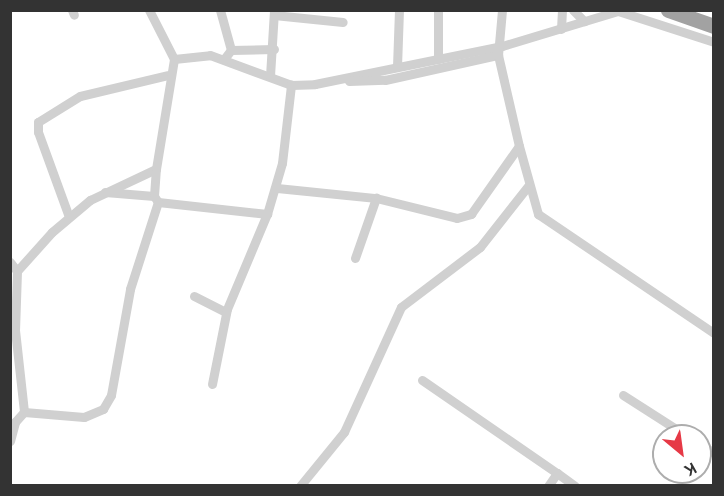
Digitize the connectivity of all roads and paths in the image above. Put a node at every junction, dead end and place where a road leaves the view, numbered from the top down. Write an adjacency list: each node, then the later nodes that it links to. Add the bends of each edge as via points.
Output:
1 (149, 10): 18 (street)
2 (220, 10): 16 (street)
3 (399, 10): 21 (street)
4 (438, 10): 20 (street)
5 (502, 10): 17 (street)
6 (562, 10): 13 (street)
7 (573, 10): 10 (street)
8 (668, 10): 12 (highway)
9 (274, 13): 11 (street); 15 (street)
10 (584, 21): 13 (street); 14 (street, via 625,11)
11 (343, 22)
12 (714, 26)
13 (561, 29): 17 (street)
14 (714, 42)
15 (274, 49): 16 (street); 23 (street)
16 (231, 50): 19 (street)
17 (500, 51): 20 (street); 24 (street, via 386,80); 26 (street)
18 (174, 59): 19 (street, via 204,54); 22 (street)
19 (224, 59): 23 (street)
20 (438, 59): 21 (street)
21 (397, 68): 24 (street)
22 (168, 75): 27 (street); 34 (street, via 80,96 38,122 38,132)
23 (270, 76): 25 (street)
24 (344, 80): 25 (street)
25 (291, 85): 29 (street)
26 (519, 146): 28 (street); 31 (street, via 466,217)
27 (156, 169): 30 (street); 32 (street)
28 (528, 186): 40 (street, via 535,209 544,219); 48 (street, via 480,247 401,307 344,432)
29 (277, 188): 31 (street); 33 (street)
30 (103, 192): 32 (street); 34 (street)
31 (376, 198): 35 (street)
32 (156, 199): 33 (street); 44 (street, via 130,289 107,404 84,417)
33 (267, 214): 39 (street)
34 (69, 217): 37 (street)
35 (355, 258)
36 (10, 262): 37 (street)
37 (17, 271): 44 (street, via 15,330)
38 (194, 296): 39 (street)
39 (226, 312): 42 (street)
40 (714, 333)
41 (422, 380): 47 (street)
42 (212, 384)
43 (624, 395): 45 (street)
44 (24, 412): 46 (street, via 15,422)
45 (669, 424)
46 (10, 441)
47 (557, 473): 49 (street); 50 (street)
48 (300, 486)
49 (548, 486)
50 (575, 486)

